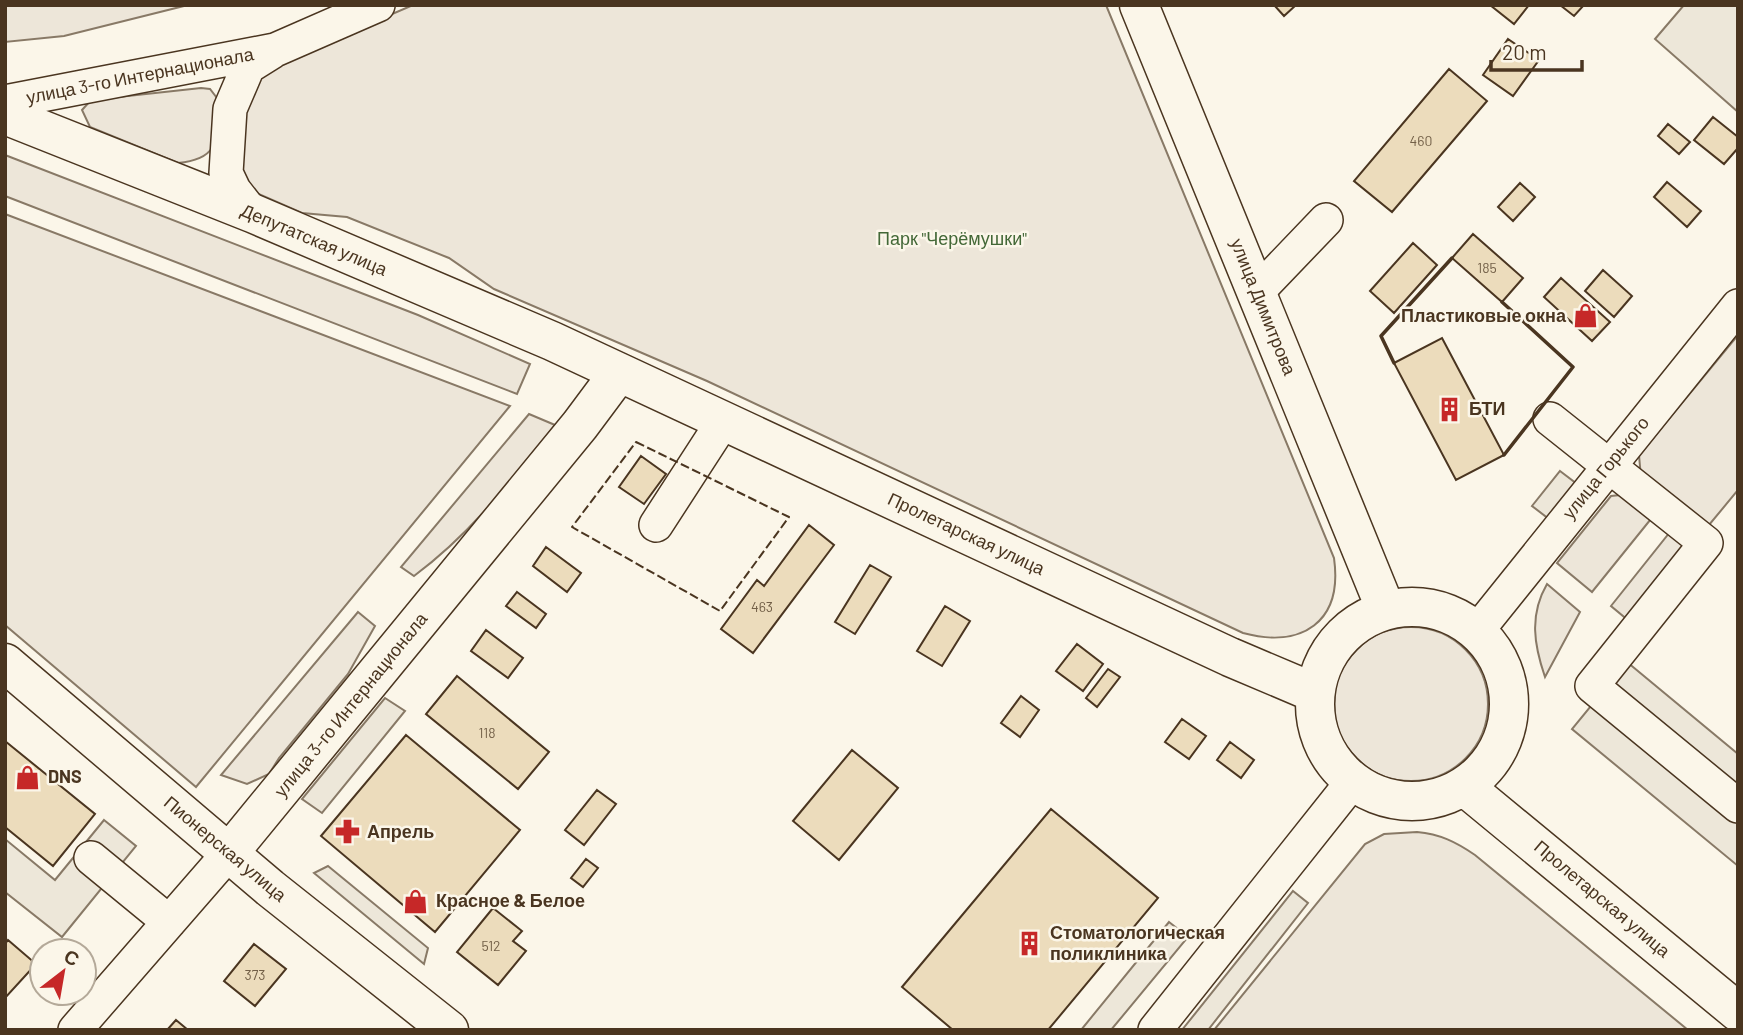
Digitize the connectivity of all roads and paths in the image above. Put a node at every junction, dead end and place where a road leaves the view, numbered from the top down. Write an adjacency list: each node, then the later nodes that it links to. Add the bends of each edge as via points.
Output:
1 (378, 5): 3 (street, улица 3-го Интернационала)
2 (1139, 5): 8 (main road, улица Димитрова)
3 (275, 50): 4 (street, улица 3-го Интернационала); 6 (street, улица 3-го Интернационала, via 248,67 230,109 226,173)
4 (5, 102)
5 (5, 115): 6 (main road, Депутатская улица)
6 (252, 214): 10 (main road, Депутатская улица, via 552,341)
7 (1326, 220): 8 (street)
8 (1257, 292): 15 (main road, улица Димитрова)
9 (1738, 306): 13 (street, улица Горького)
10 (618, 374): 12 (main road, Пролетарская улица); 22 (main road, улица 3-го Интернационала)
11 (1550, 419): 13 (street)
12 (724, 421): 14 (street); 18 (main road, Пролетарская улица)
13 (1609, 464): 16 (street, улица Горького); 21 (street, via 1706,543 1592,686)
14 (656, 525)
15 (1387, 610): 16 (main road, via 1426,608 1446,613); 18 (main road, via 1352,627 1338,640 1327,656)
16 (1477, 631): 20 (main road, via 1500,662 1510,714 1491,763)
17 (8, 671): 22 (main road, Пионерская улица)
18 (1315, 693): 19 (main road, via 1315,715 1324,747)
19 (1353, 781): 20 (main road, via 1380,796 1414,802); 28 (street)
20 (1465, 787): 25 (main road, Пролетарская улица)
21 (1738, 806)
22 (229, 853): 24 (street, улица 3-го Интернационала); 27 (main road, Пионерская улица)
23 (91, 858): 24 (street)
24 (169, 922): 26 (street, улица 3-го Интернационала)
25 (1738, 1012)
26 (75, 1030)
27 (449, 1030)
28 (1155, 1030)

